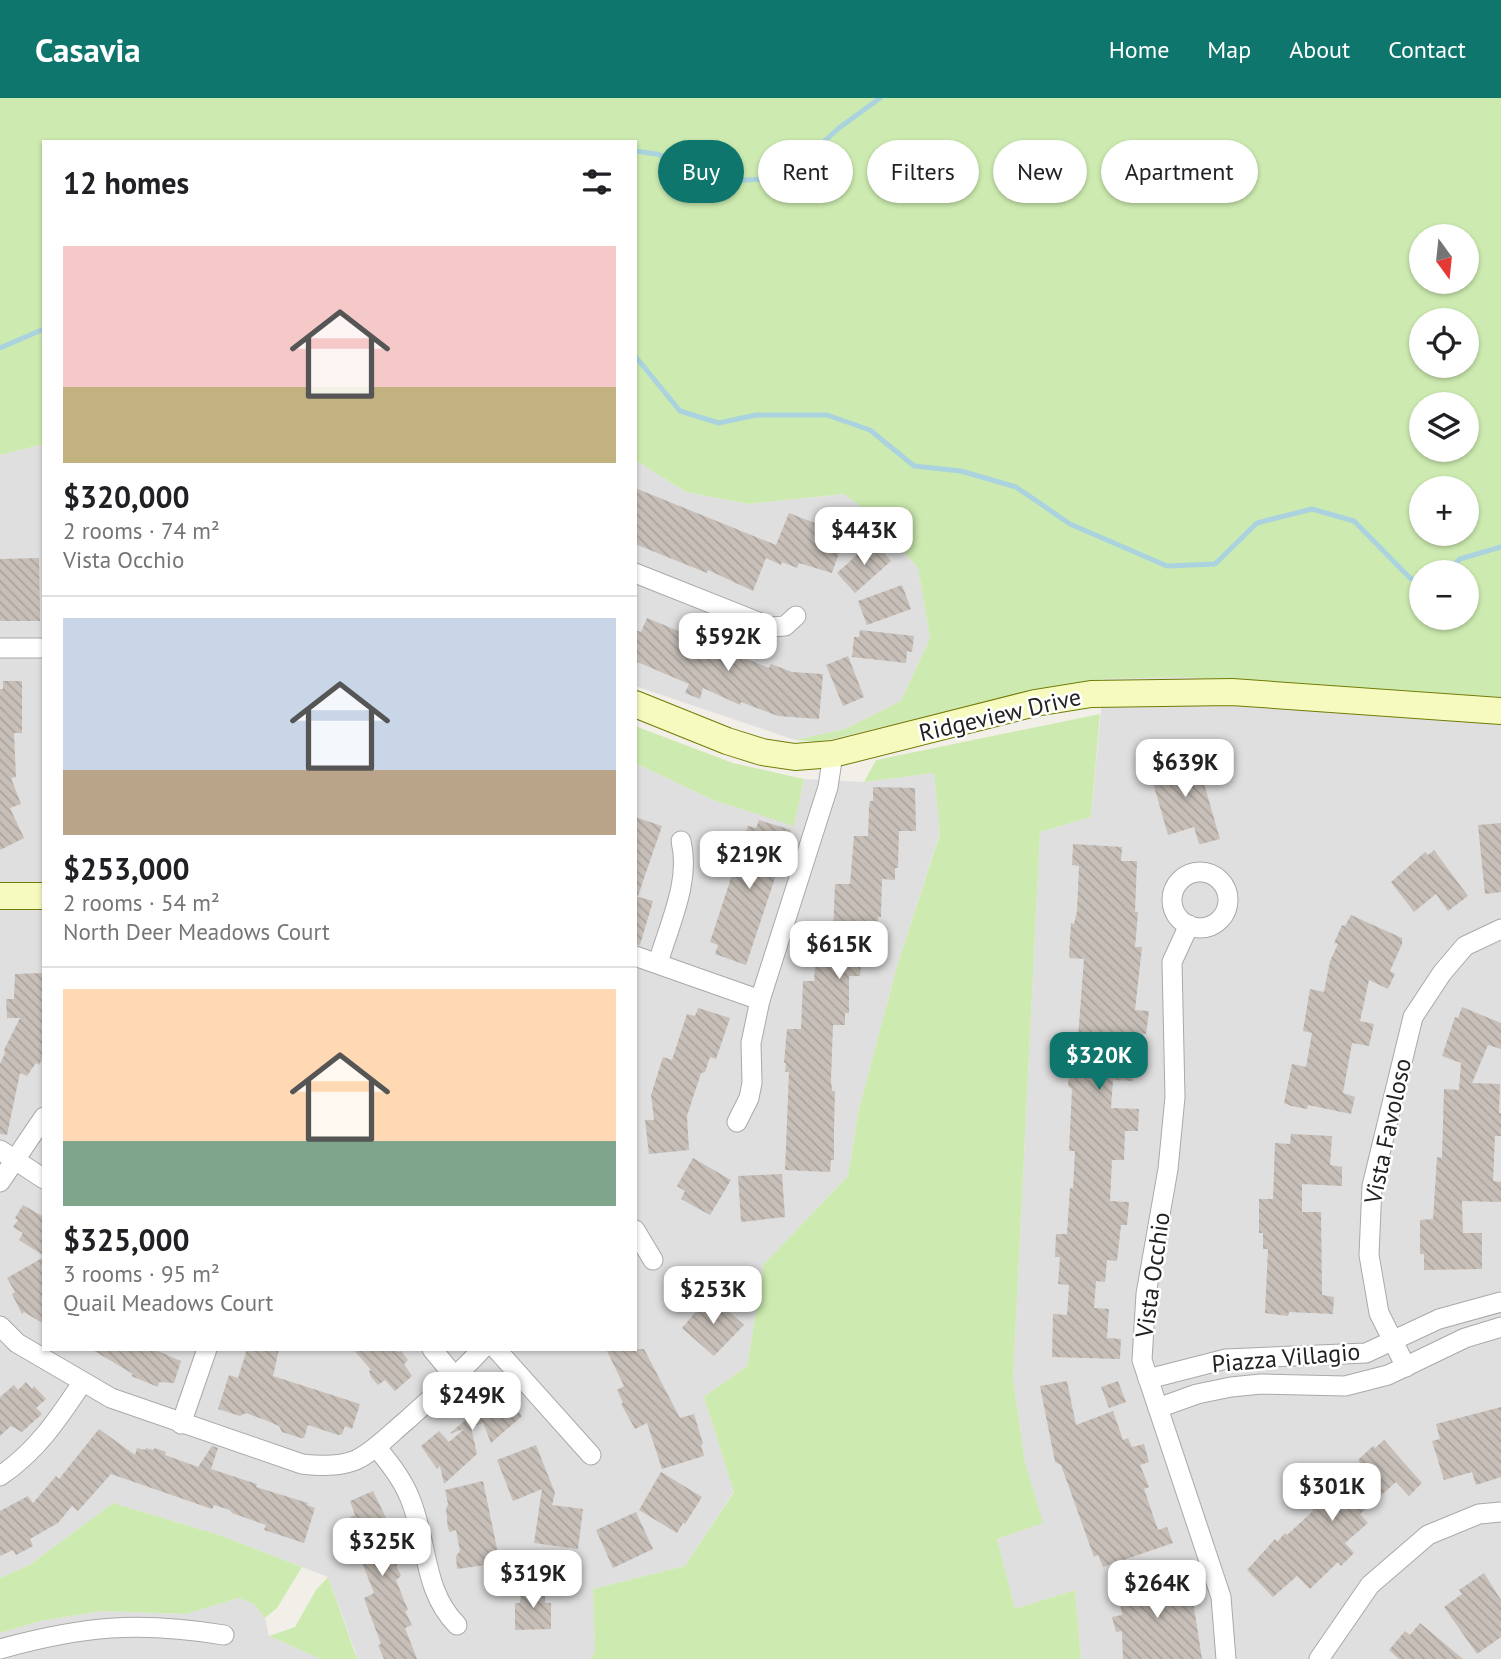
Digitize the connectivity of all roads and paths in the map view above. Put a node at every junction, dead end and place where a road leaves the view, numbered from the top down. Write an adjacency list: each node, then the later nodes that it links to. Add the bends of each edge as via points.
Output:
1 (637, 574): 2 (street, via 771,627 785,626)
2 (796, 616)
3 (0, 648): 4 (street)
4 (42, 648)
5 (637, 705): 7 (street, Ridgeview Drive, via 762,752 795,757)
6 (1501, 711): 7 (street, Ridgeview Drive, via 1232,692 1091,694 1035,703)
7 (833, 754): 15 (street, via 828,788)
8 (681, 841): 14 (street, via 685,857 682,884)
9 (42, 895): 10 (street)
10 (0, 896)
11 (1189, 925): 33 (street, Vista Occhio, via 1172,962 1175,1097 1168,1169 1146,1294 1142,1360)
12 (1501, 929): 26 (street, Vista Favoloso, via 1465,946 1413,1017 1373,1186 1369,1255 1379,1313)
13 (637, 957): 14 (street)
14 (658, 963): 15 (street)
15 (760, 1000): 17 (street, via 751,1043 752,1083)
16 (42, 1119): 18 (street)
17 (737, 1122)
18 (8, 1155): 19 (street); 20 (street)
19 (42, 1177)
20 (0, 1182)
21 (637, 1233): 22 (street)
22 (653, 1260)
23 (1501, 1301): 26 (street, Piazza Villagio, via 1439,1320)
24 (0, 1326): 34 (street, via 17,1343)
25 (1501, 1326): 31 (street, Piazza Villagio)
26 (1392, 1341): 31 (street, Vista Favoloso); 33 (street, Piazza Villagio, via 1366,1353 1226,1359)
27 (206, 1351): 36 (street)
28 (434, 1351): 32 (street)
29 (480, 1351): 32 (street)
30 (498, 1351): 38 (street)
31 (1406, 1367): 35 (street, Piazza Villagio, via 1345,1386 1231,1387)
32 (455, 1377): 37 (street)
33 (1148, 1379): 35 (street, Vista Occhio)
34 (82, 1383): 36 (street); 39 (street, via 36,1448)
35 (1158, 1408): 44 (street, Vista Occhio, via 1220,1597)
36 (181, 1424): 37 (street, via 302,1464 339,1465)
37 (376, 1447): 41 (street, via 410,1497 432,1587 445,1614)
38 (591, 1455)
39 (0, 1476)
40 (1501, 1511): 45 (street, via 1479,1514 1427,1535 1370,1585)
41 (457, 1625)
42 (223, 1635): 43 (street, via 183,1628 98,1628)
43 (0, 1648)
44 (1226, 1659)
45 (1319, 1659)

